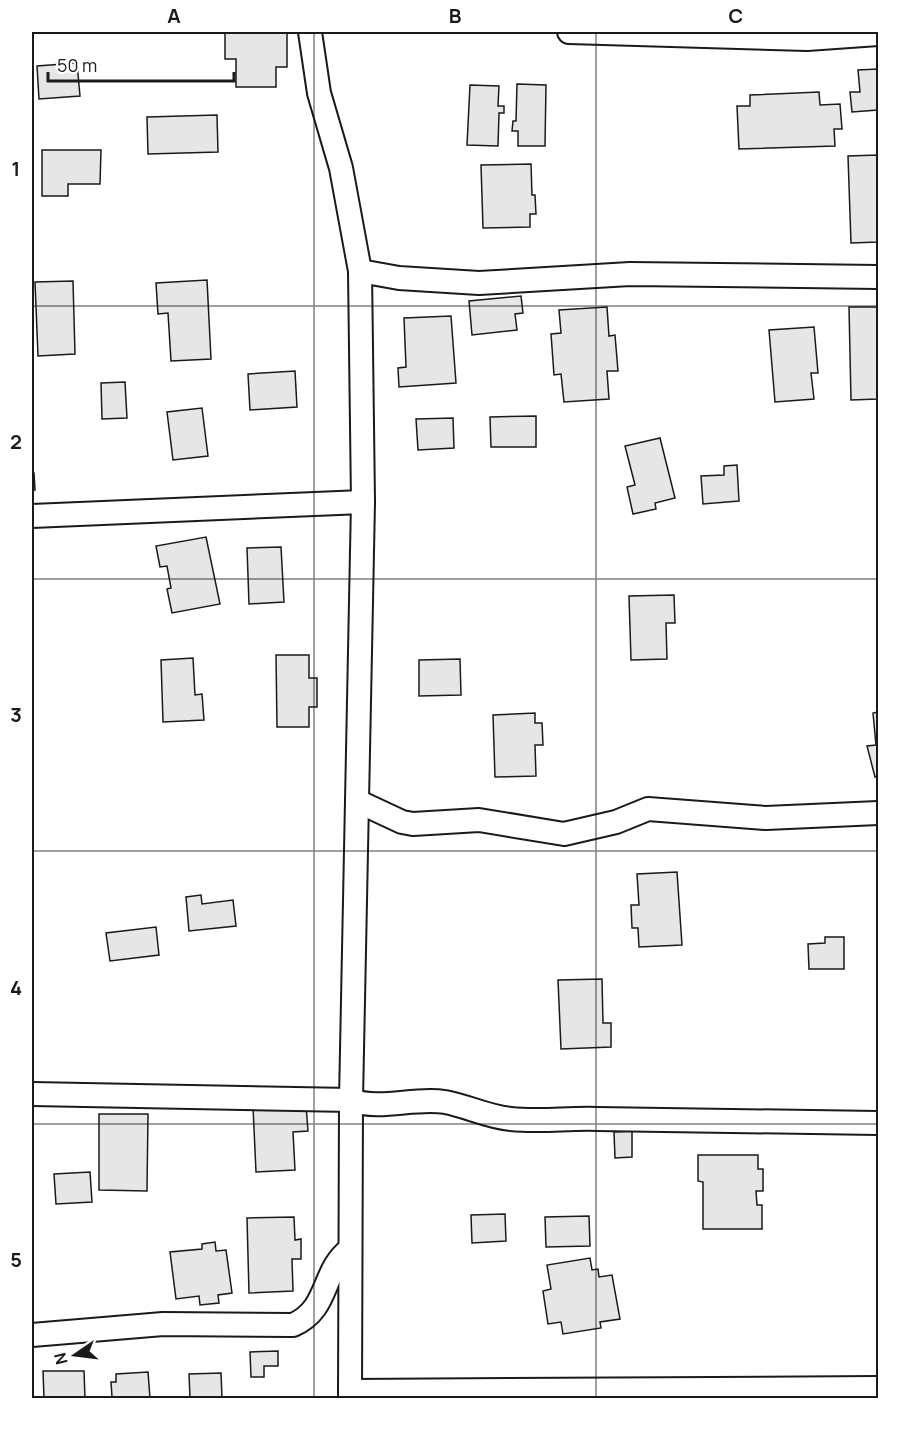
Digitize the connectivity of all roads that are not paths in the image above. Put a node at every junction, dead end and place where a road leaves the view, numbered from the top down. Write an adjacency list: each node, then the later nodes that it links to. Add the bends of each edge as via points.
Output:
1 (310, 32): 4 (street)
2 (569, 32): 3 (street, via 807,39)
3 (879, 34)
4 (360, 271): 5 (street, via 399,278 479,283 630,274); 6 (street)
5 (879, 277)
6 (363, 502): 7 (street); 8 (street)
7 (32, 516)
8 (357, 801): 9 (street, via 413,824 479,820 564,834 616,822 648,809 766,818); 11 (street)
9 (879, 813)
10 (32, 1094): 11 (street)
11 (351, 1100): 12 (street, via 378,1106 410,1100 446,1102 486,1115 528,1120); 13 (street)
12 (879, 1123)
13 (350, 1249): 14 (street, via 332,1268 322,1300 306,1320 293,1325 163,1324); 16 (street)
14 (32, 1335)
15 (879, 1388): 16 (street)
16 (350, 1395)

